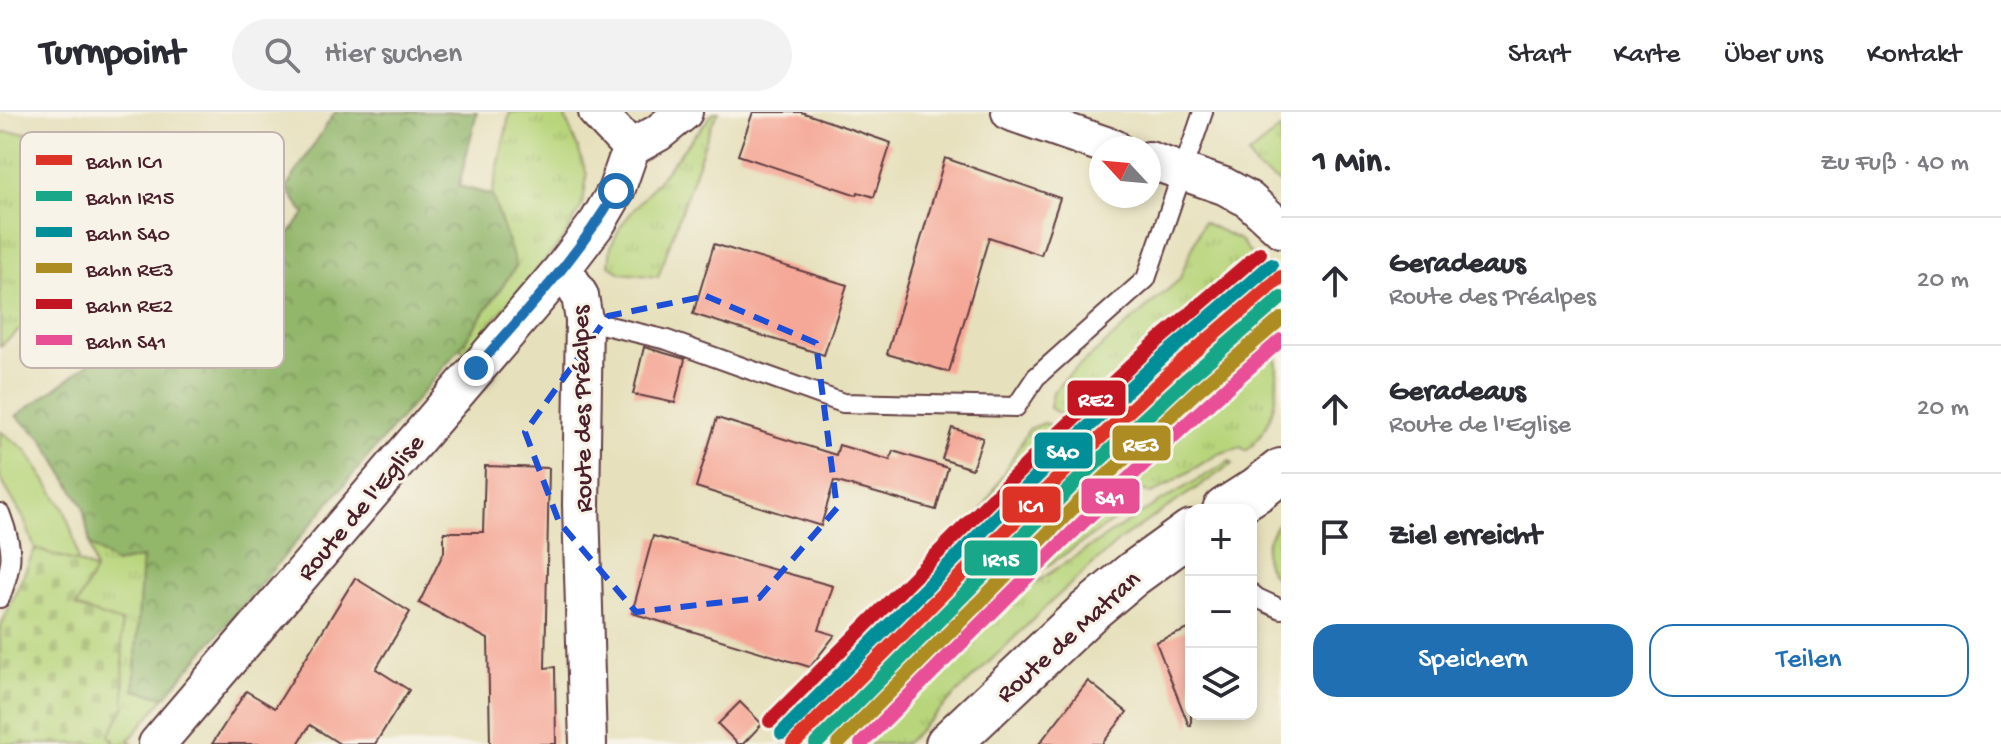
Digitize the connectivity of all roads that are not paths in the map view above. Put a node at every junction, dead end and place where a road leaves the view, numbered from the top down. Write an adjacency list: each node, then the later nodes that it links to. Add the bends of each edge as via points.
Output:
1 (597, 112): 6 (street)
2 (684, 112): 6 (street)
3 (1010, 112): 5 (street)
4 (1203, 112): 8 (lane)
5 (1089, 139)
6 (631, 148): 10 (street, Route des Préalpes, via 616,191)
7 (1161, 164): 8 (street)
8 (1183, 171): 9 (street, via 1248,199); 11 (lane, via 1146,279 1036,377 1016,407 843,403 667,340)
9 (1281, 229)
10 (563, 268): 11 (street, Route des Préalpes, via 580,296); 19 (street, Route de l'Eglise)
11 (584, 320): 20 (street, Route des Préalpes, via 581,505)
12 (1281, 471): 13 (main road)
13 (1234, 504)
14 (0, 513): 17 (lane, via 9,537 11,568)
15 (1185, 536): 21 (main road, Route de Matran, via 1089,611)
16 (1257, 597): 18 (lane)
17 (0, 598)
18 (1281, 609)
19 (157, 744)
20 (588, 744)
21 (948, 744)

